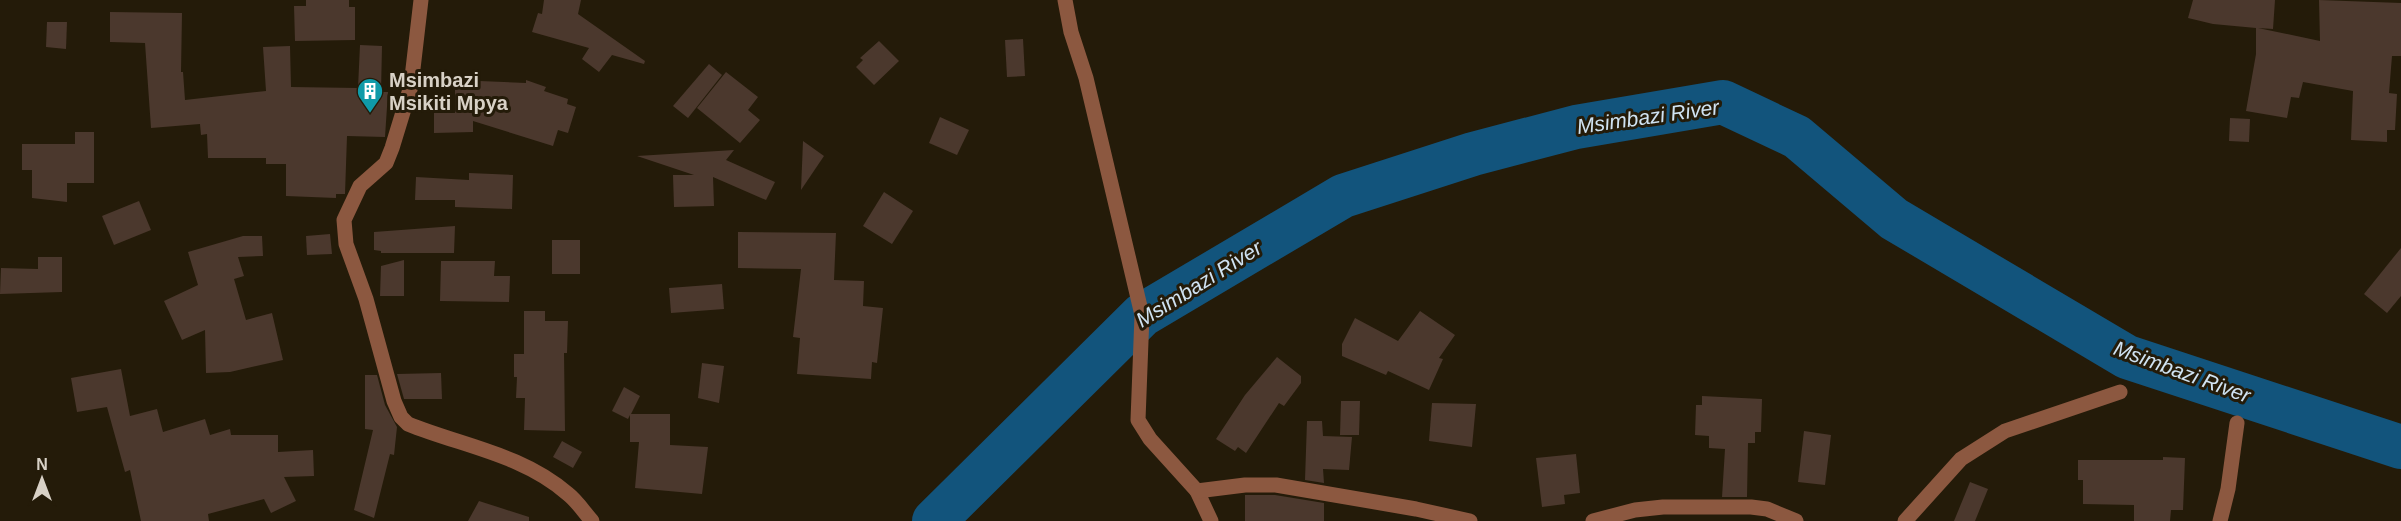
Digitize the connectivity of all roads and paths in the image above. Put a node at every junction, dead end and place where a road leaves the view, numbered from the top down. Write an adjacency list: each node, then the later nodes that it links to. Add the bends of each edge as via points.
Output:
1 (421, 0): 6 (street, via 411,86 389,156 360,186 344,220 346,244 366,298 394,401 408,424 536,471 568,494)
2 (1065, 0): 5 (street, via 1142,315 1138,420)
3 (2120, 392): 11 (street, via 2005,431 1961,459)
4 (2237, 423): 12 (street)
5 (1197, 491): 7 (street); 8 (street, via 1276,485)
6 (592, 521)
7 (1211, 521)
8 (1470, 521)
9 (1593, 521): 10 (street, via 1663,507 1751,507)
10 (1796, 521)
11 (1905, 521)
12 (2220, 521)

